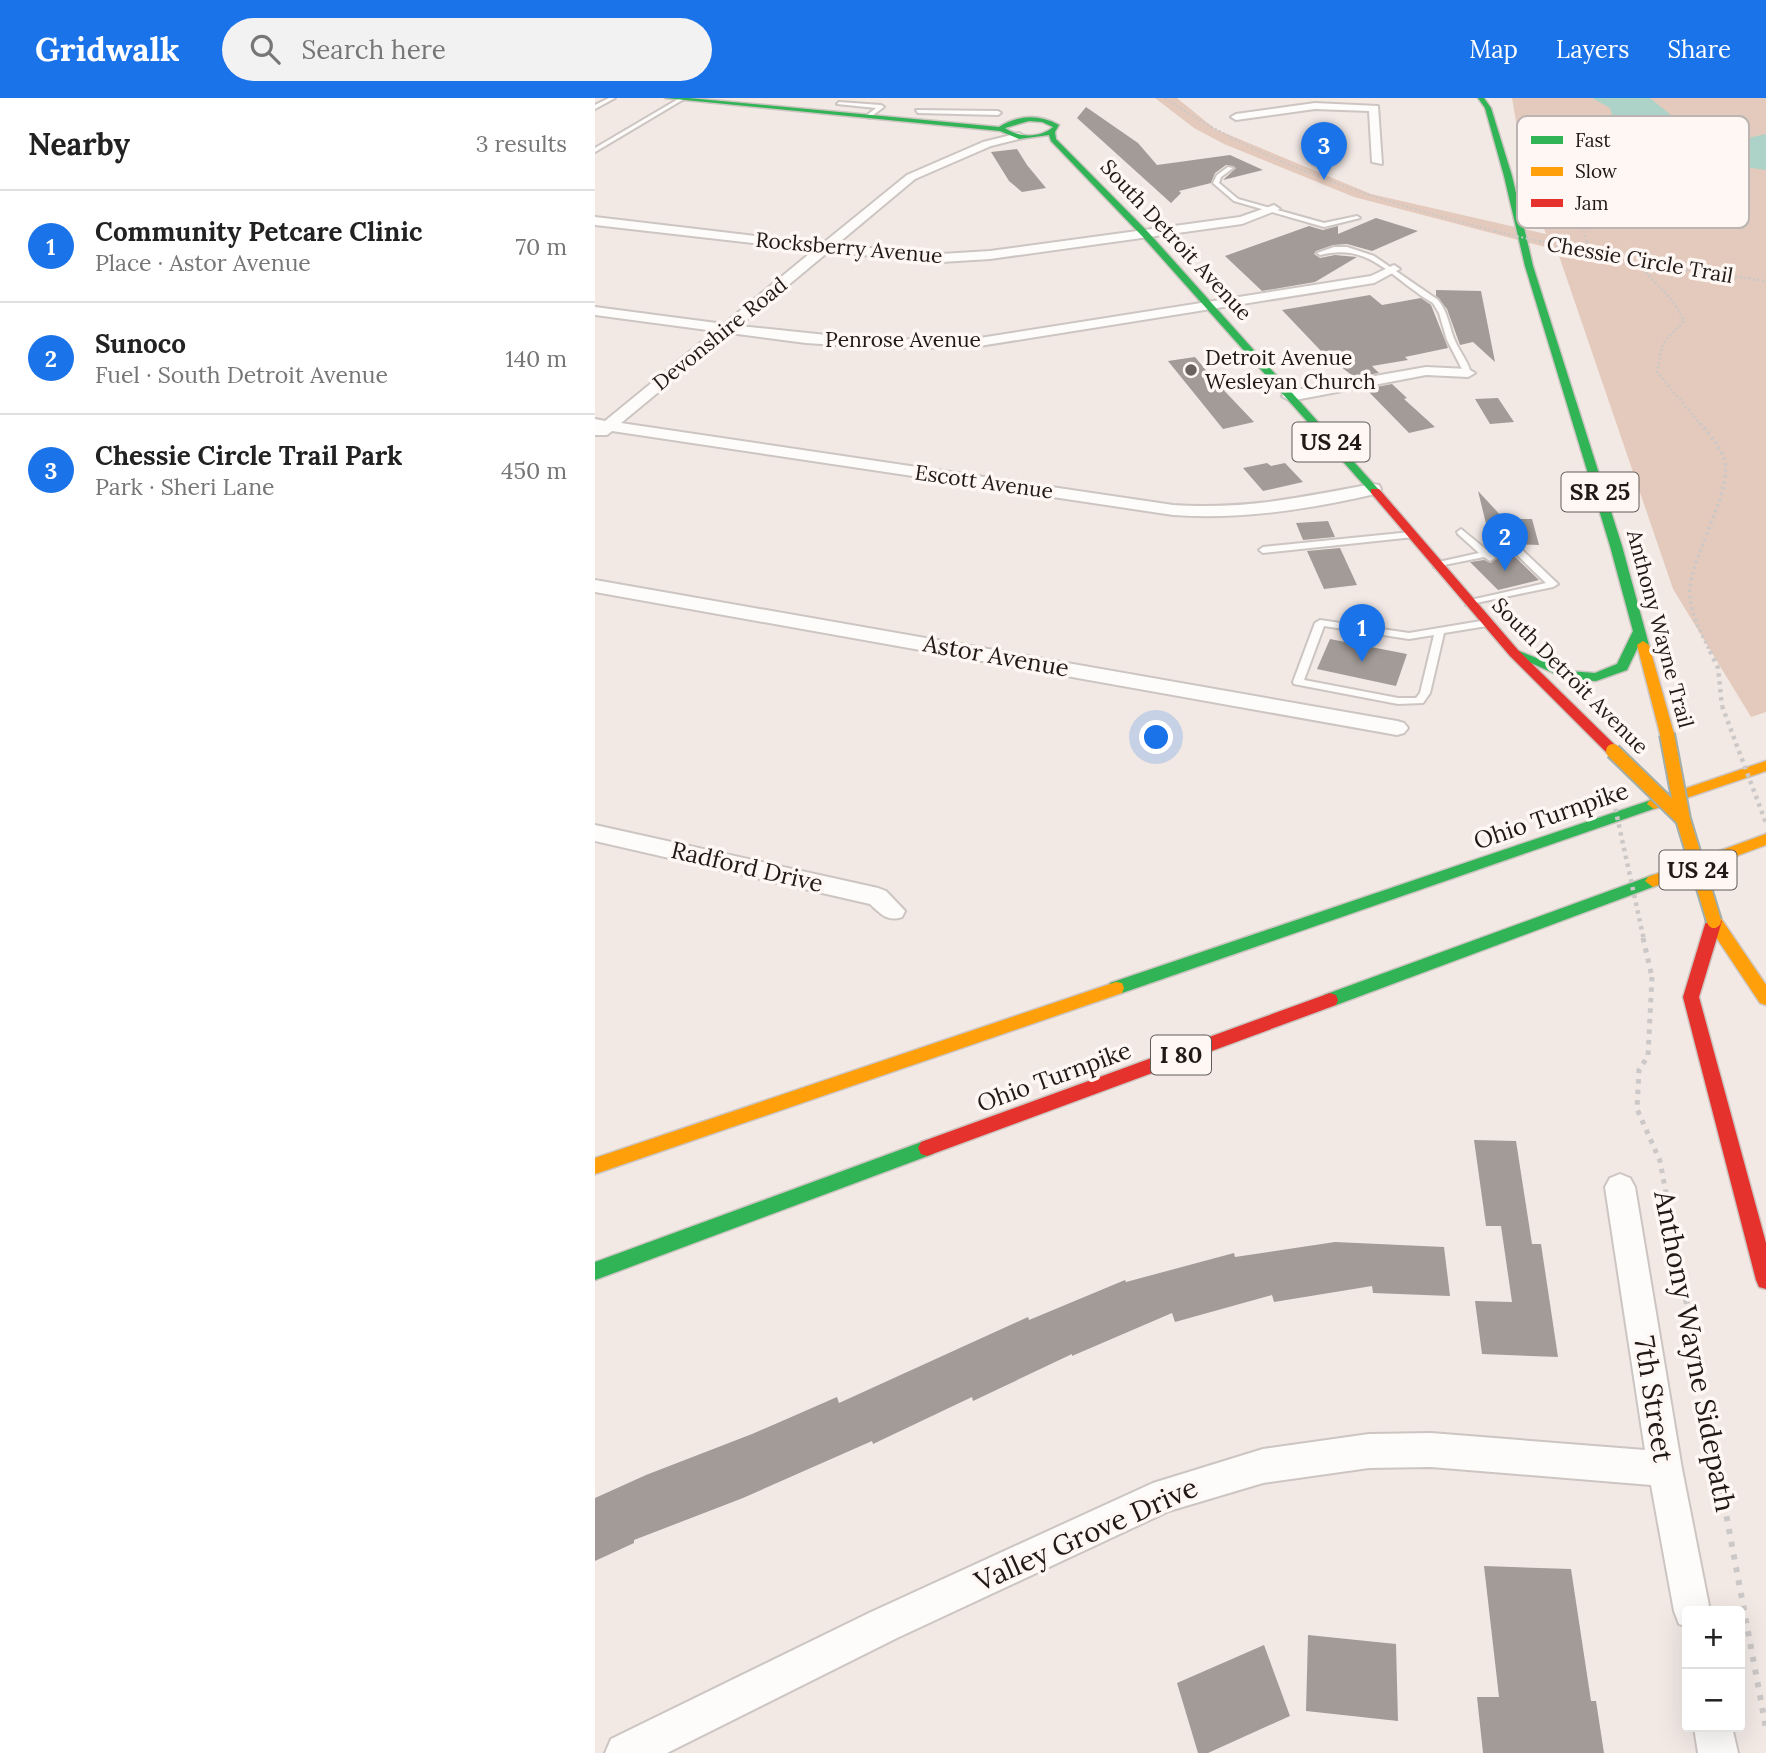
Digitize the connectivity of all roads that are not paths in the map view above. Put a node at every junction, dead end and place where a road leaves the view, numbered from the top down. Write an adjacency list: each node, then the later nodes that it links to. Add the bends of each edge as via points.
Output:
1 (613, 98): 9 (lane)
2 (845, 98): 7 (lane)
3 (1283, 98): 10 (street)
4 (675, 99): 11 (main road); 19 (lane)
5 (1487, 101): 24 (main road, Anthony Wayne Trail / SR 25)
6 (1315, 102): 10 (street); 21 (street, via 1374,108)
7 (839, 103): 11 (lane); 14 (lane, via 881,107)
8 (924, 105): 13 (lane)
9 (595, 107)
10 (1297, 107): 15 (street)
11 (824, 112): 14 (main road)
12 (998, 113): 13 (lane)
13 (912, 115): 14 (main road); 17 (main road)
14 (869, 116)
15 (1235, 117)
16 (1048, 126): 17 (main road); 17 (main road, South Detroit Avenue / US 24, via 1043,116 1020,103); 20 (main road, South Detroit Avenue / US 24)
17 (1012, 129): 18 (street, Devonshire Road); 18 (street, Devonshire Road); 20 (main road, South Detroit Avenue / US 24)
18 (987, 144): 29 (street, Devonshire Road, via 911,177)
19 (595, 150)
20 (1065, 154): 28 (main road, South Detroit Avenue / US 24)
21 (1378, 162)
22 (1230, 167): 23 (lane, via 1216,180 1226,194 1244,204)
23 (1274, 209): 25 (lane, via 1324,225); 28 (street, Rocksberry Avenue, via 1243,220)
24 (1517, 215)
25 (1357, 218)
26 (595, 221): 29 (street, Rocksberry Avenue)
27 (1520, 228): 48 (main road, Anthony Wayne Trail / SR 25)
28 (1145, 234): 29 (street, Rocksberry Avenue, via 970,257); 32 (main road, South Detroit Avenue / US 24)
29 (827, 248): 34 (street, Devonshire Road)
30 (1320, 253): 31 (lane, via 1347,248)
31 (1394, 269): 32 (street, Penrose Avenue, via 1374,279); 35 (lane, via 1437,303)
32 (1210, 306): 34 (street, Penrose Avenue, via 967,344 865,343); 36 (main road, South Detroit Avenue / US 24)
33 (595, 311): 34 (street, Penrose Avenue)
34 (728, 328): 37 (street, Devonshire Road)
35 (1468, 373): 36 (street, via 1426,371)
36 (1290, 396): 38 (main road, South Detroit Avenue / US 24)
37 (599, 429): 38 (street, Escott Avenue, via 1173,510 1251,512)
38 (1373, 489): 40 (main road, South Detroit Avenue / US 24)
39 (1461, 532): 42 (lane)
40 (1411, 535): 41 (lane); 43 (main road, South Detroit Avenue / US 24)
41 (1263, 550)
42 (1488, 556): 43 (lane); 45 (lane, via 1515,548 1553,584)
43 (1437, 565): 45 (main road, South Detroit Avenue / US 24)
44 (595, 586): 50 (street, Astor Avenue)
45 (1469, 603): 46 (main road, South Detroit Avenue / US 24)
46 (1487, 623): 47 (lane); 49 (main road, South Detroit Avenue / US 24)
47 (1440, 631): 47 (lane, via 1409,636 1320,623 1298,682 1419,701 1425,694)
48 (1639, 631): 49 (main road, via 1622,667 1597,677 1567,675); 52 (main road, Anthony Wayne Trail / SR 25, bridge, via 1667,734)
49 (1514, 653): 52 (main road, South Detroit Avenue / US 24, bridge)
50 (1397, 728)
51 (1766, 766): 58 (main road, Ohio Turnpike)
52 (1683, 819): 56 (main road, Anthony Wayne Trail / US 24, bridge)
53 (595, 833): 55 (street, Radford Drive, via 878,897)
54 (1766, 839): 60 (main road, Ohio Turnpike / I 80)
55 (893, 911)
56 (1714, 921): 57 (main road, Anthony Wayne Trail / US 24); 61 (main road, US 24, via 1691,997)
57 (1766, 998)
58 (595, 1167)
59 (1620, 1187): 62 (street, 7th Street)
60 (595, 1271)
61 (1766, 1280)
62 (1665, 1469): 63 (street, 7th Street); 65 (street, Valley Grove Drive, via 1431,1450 1369,1451 1263,1466 1207,1480 1165,1495 896,1620)
63 (1691, 1606)
64 (1714, 1732): 66 (street)
65 (625, 1753)
66 (1718, 1753)

